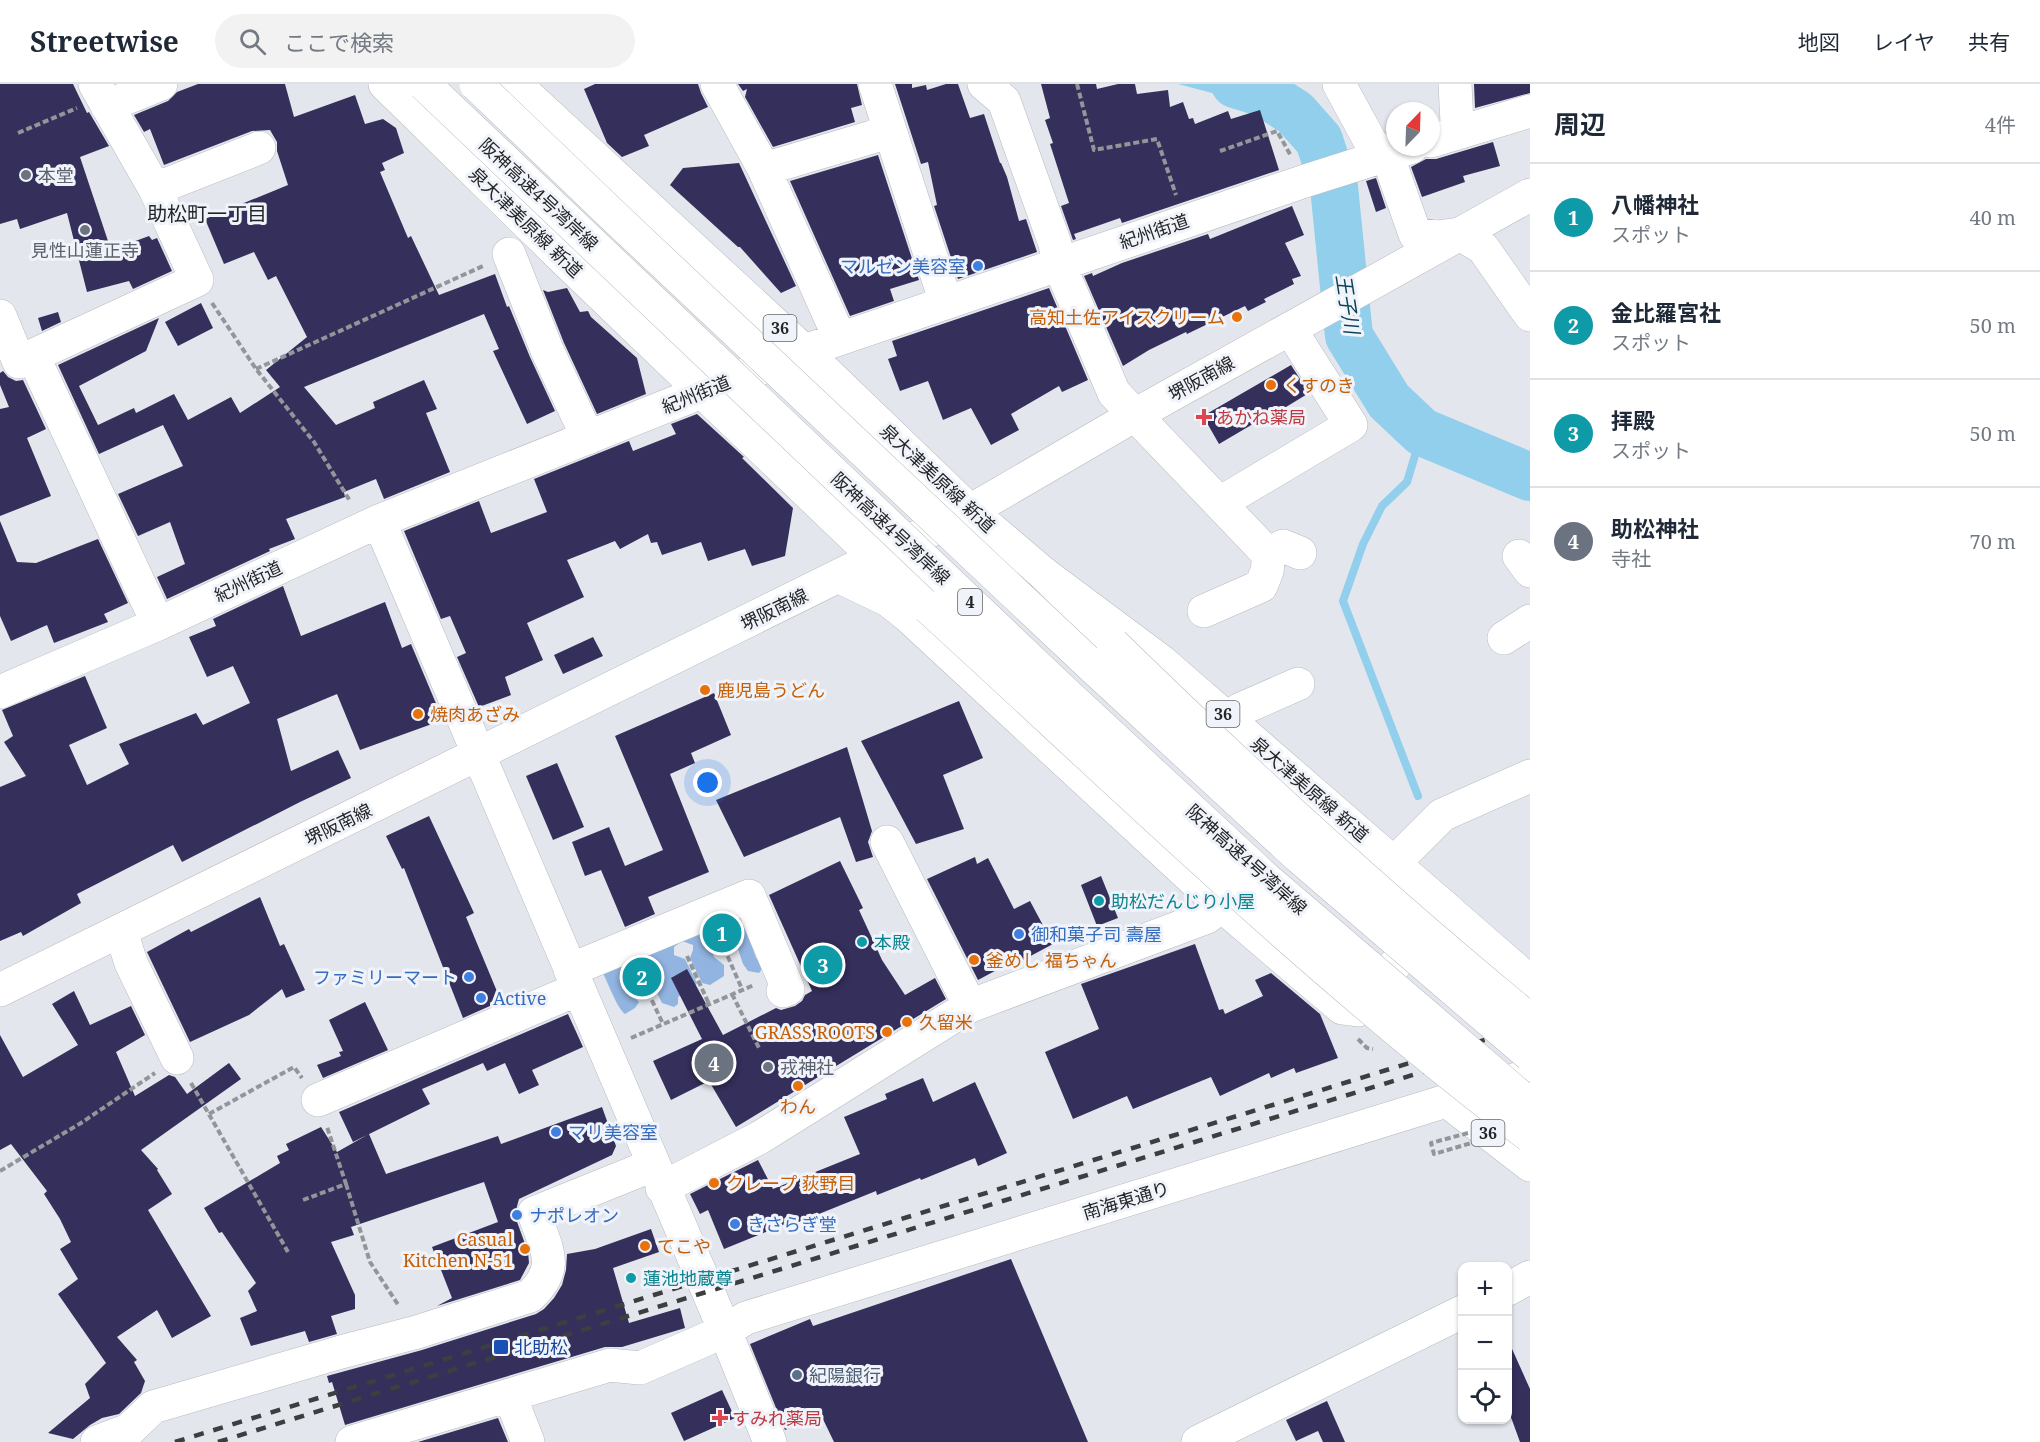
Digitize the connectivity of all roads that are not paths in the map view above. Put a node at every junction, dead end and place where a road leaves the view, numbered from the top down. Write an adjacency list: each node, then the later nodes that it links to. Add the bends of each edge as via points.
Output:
1 (161, 84): 11 (main road)
2 (385, 84): 30 (main road, 泉大津美原線 新道)
3 (424, 84): 62 (main road, 阪神高速4号湾岸線 / 4, bridge, via 1064,692 1231,846)
4 (476, 84): 57 (main road, 阪神高速4号湾岸線 / 4, bridge, via 1298,856)
5 (515, 84): 28 (main road, 泉大津美原線 新道 / 36)
6 (717, 84): 17 (main road)
7 (875, 84): 13 (main road)
8 (984, 84): 22 (main road, via 1004,101)
9 (1339, 84): 16 (main road, via 1370,141)
10 (1455, 84): 14 (main road, via 1457,123)
11 (102, 96): 18 (main road)
12 (1530, 111): 14 (main road)
13 (889, 132): 17 (main road); 23 (main road)
14 (1446, 137)
15 (260, 148): 18 (main road)
16 (1384, 156): 20 (main road, via 1416,234); 22 (main road, 紀州街道)
17 (764, 169): 27 (main road)
18 (155, 189): 29 (main road, via 197,280)
19 (1530, 195): 20 (main road, 堺阪南線)
20 (1460, 234): 24 (main road, via 1483,248); 26 (main road, 堺阪南線)
21 (509, 254): 32 (main road)
22 (1059, 264): 23 (main road, 紀州街道); 31 (main road, via 1114,393)
23 (946, 303): 27 (main road, 紀州街道)
24 (1530, 315)
25 (0, 316): 29 (main road, via 19,362)
26 (1304, 321): 31 (main road, 堺阪南線); 33 (main road, via 1351,425)
27 (840, 339): 28 (main road, 紀州街道)
28 (804, 351): 30 (main road, 紀州街道); 34 (main road, 泉大津美原線 新道 / 36)
29 (33, 356): 40 (main road)
30 (701, 391): 32 (main road, 紀州街道); 36 (main road, 泉大津美原線 新道)
31 (1135, 415): 33 (main road); 34 (main road, 堺阪南線)
32 (588, 438): 35 (main road, 紀州街道)
33 (1220, 503): 39 (main road, via 1285,554 1267,571 1262,586)
34 (970, 511): 36 (main road, 堺阪南線); 37 (main road, 泉大津美原線 新道 / 36)
35 (372, 524): 40 (main road, 紀州街道); 44 (main road)
36 (876, 559): 38 (main road, 堺阪南線); 63 (main road, 泉大津美原線 新道, bridge, via 1242,895 1385,1019)
37 (1044, 574): 43 (main road, 泉大津美原線 新道 / 36, via 1162,662); 56 (main road, bridge, via 1216,745)
38 (840, 577): 44 (main road, 堺阪南線); 48 (main road, via 888,600 903,612)
39 (1204, 611)
40 (158, 624): 42 (main road, 紀州街道)
41 (1298, 684): 43 (main road)
42 (0, 692)
43 (1227, 718): 47 (main road, 泉大津美原線 新道 / 36)
44 (478, 754): 50 (main road, 堺阪南線); 51 (main road)
45 (1530, 776): 47 (main road, via 1442,815)
46 (887, 842): 55 (main road)
47 (1395, 862): 49 (main road, 泉大津美原線 新道 / 36)
48 (1222, 906): 49 (main road, via 1342,1008 1358,1010); 55 (main road, via 1207,917)
49 (1443, 906): 52 (main road, 泉大津美原線 新道)
50 (121, 931): 54 (main road, 堺阪南線); 58 (main road, via 130,963)
51 (574, 979): 53 (main road, via 749,896 788,989); 60 (main road); 65 (main road)
52 (1530, 982)
53 (773, 986)
54 (0, 990)
55 (970, 1006): 65 (main road, via 759,1138)
56 (1530, 1020)
57 (1530, 1054)
58 (177, 1058)
59 (1530, 1075): 61 (main road, 南海東通り)
60 (318, 1100)
61 (1447, 1101): 64 (main road, 36); 69 (main road, 南海東通り, via 746,1317)
62 (1530, 1105)
63 (1530, 1136)
64 (1530, 1165)
65 (658, 1177): 69 (main road); 71 (main road, via 534,1213 549,1266 543,1282 530,1296 153,1407 129,1430)
66 (1530, 1278): 67 (main road)
67 (1512, 1287)
68 (1458, 1314): 75 (main road)
69 (725, 1332): 70 (main road, 南海東通り, via 640,1368 610,1365); 74 (main road)
70 (510, 1396): 72 (main road, 南海東通り); 73 (main road)
71 (97, 1442)
72 (352, 1442)
73 (528, 1442)
74 (770, 1442)
75 (1198, 1442)

